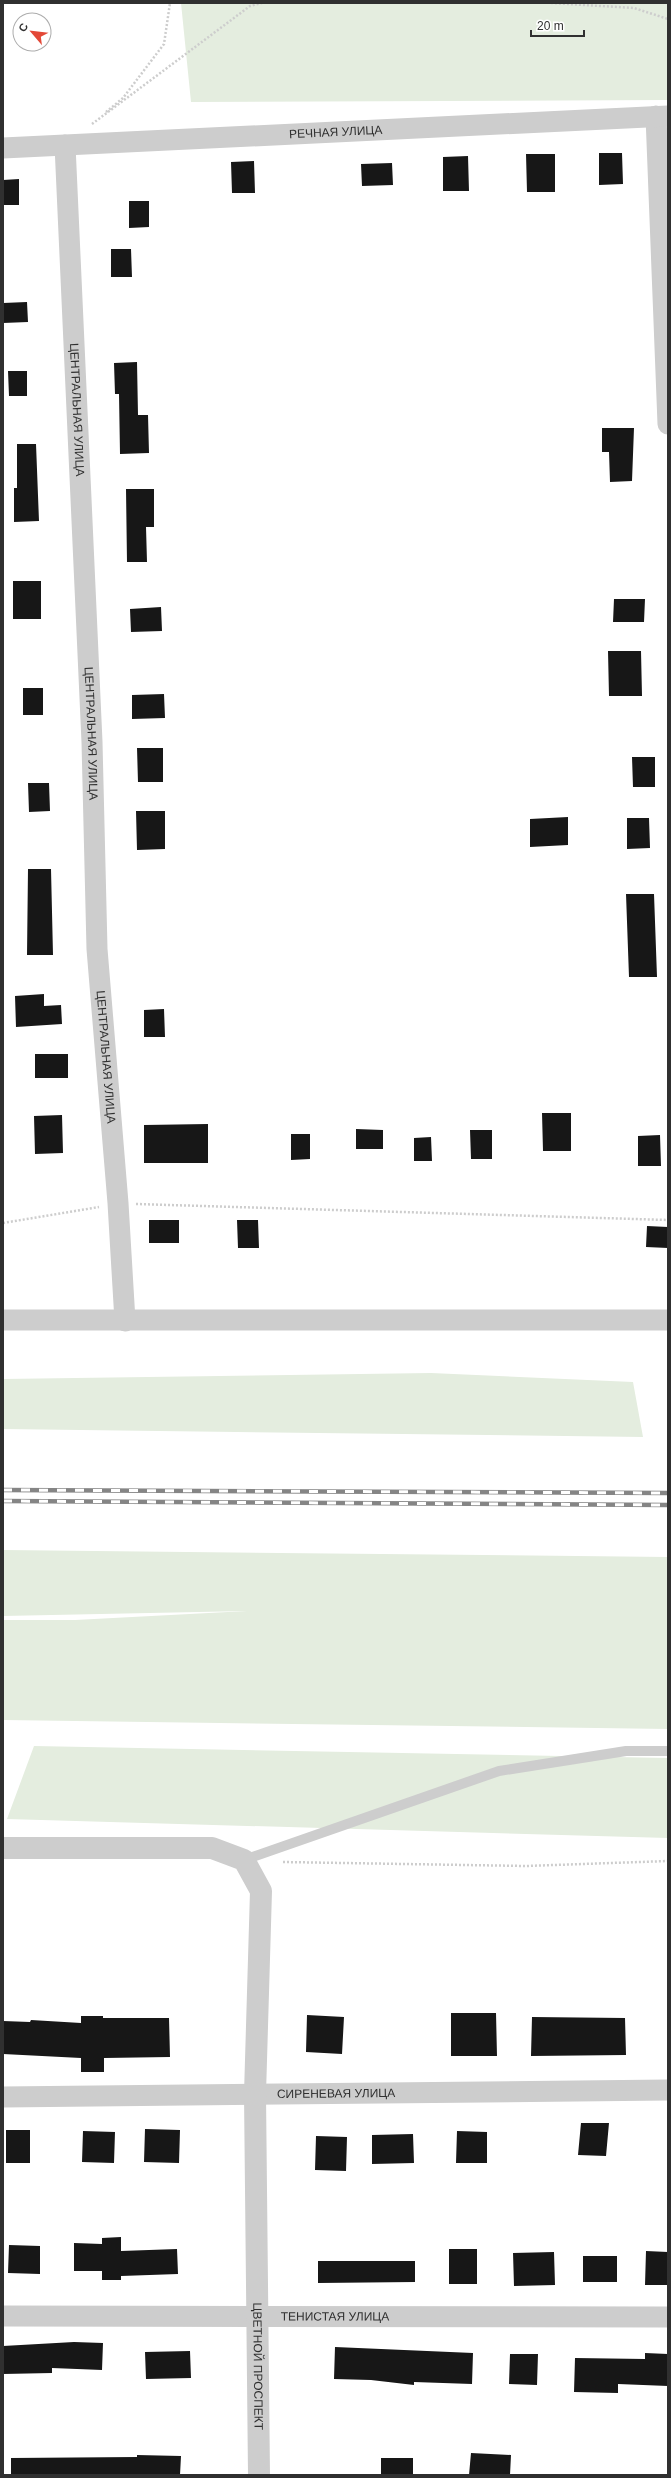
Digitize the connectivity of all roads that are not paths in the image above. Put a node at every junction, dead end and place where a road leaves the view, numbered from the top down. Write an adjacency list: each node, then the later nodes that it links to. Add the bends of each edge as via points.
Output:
1 (662, 116): 2 (street, РЕЧНАЯ УЛИЦА); 4 (street)
2 (64, 145): 3 (street, РЕЧНАЯ УЛИЦА); 7 (street, ЦЕНТРАЛЬНАЯ УЛИЦА, via 92,734 97,949)
3 (3, 148)
4 (668, 424)
5 (3, 1320): 7 (street)
6 (668, 1320): 7 (street)
7 (125, 1321)
8 (668, 1751): 10 (lane, via 626,1751 499,1771)
9 (3, 1848): 10 (street, via 212,1848)
10 (244, 1860): 12 (street, ЦВЕТНОЙ ПРОСПЕКТ, via 261,1891)
11 (668, 2090): 12 (street, СИРЕНЕВАЯ УЛИЦА)
12 (255, 2094): 13 (street, СИРЕНЕВАЯ УЛИЦА); 15 (street, ЦВЕТНОЙ ПРОСПЕКТ)
13 (3, 2097)
14 (3, 2316): 15 (street, ТЕНИСТАЯ УЛИЦА)
15 (259, 2317): 16 (street, ТЕНИСТАЯ УЛИЦА); 17 (street, ЦВЕТНОЙ ПРОСПЕКТ)
16 (668, 2317)
17 (259, 2475)

